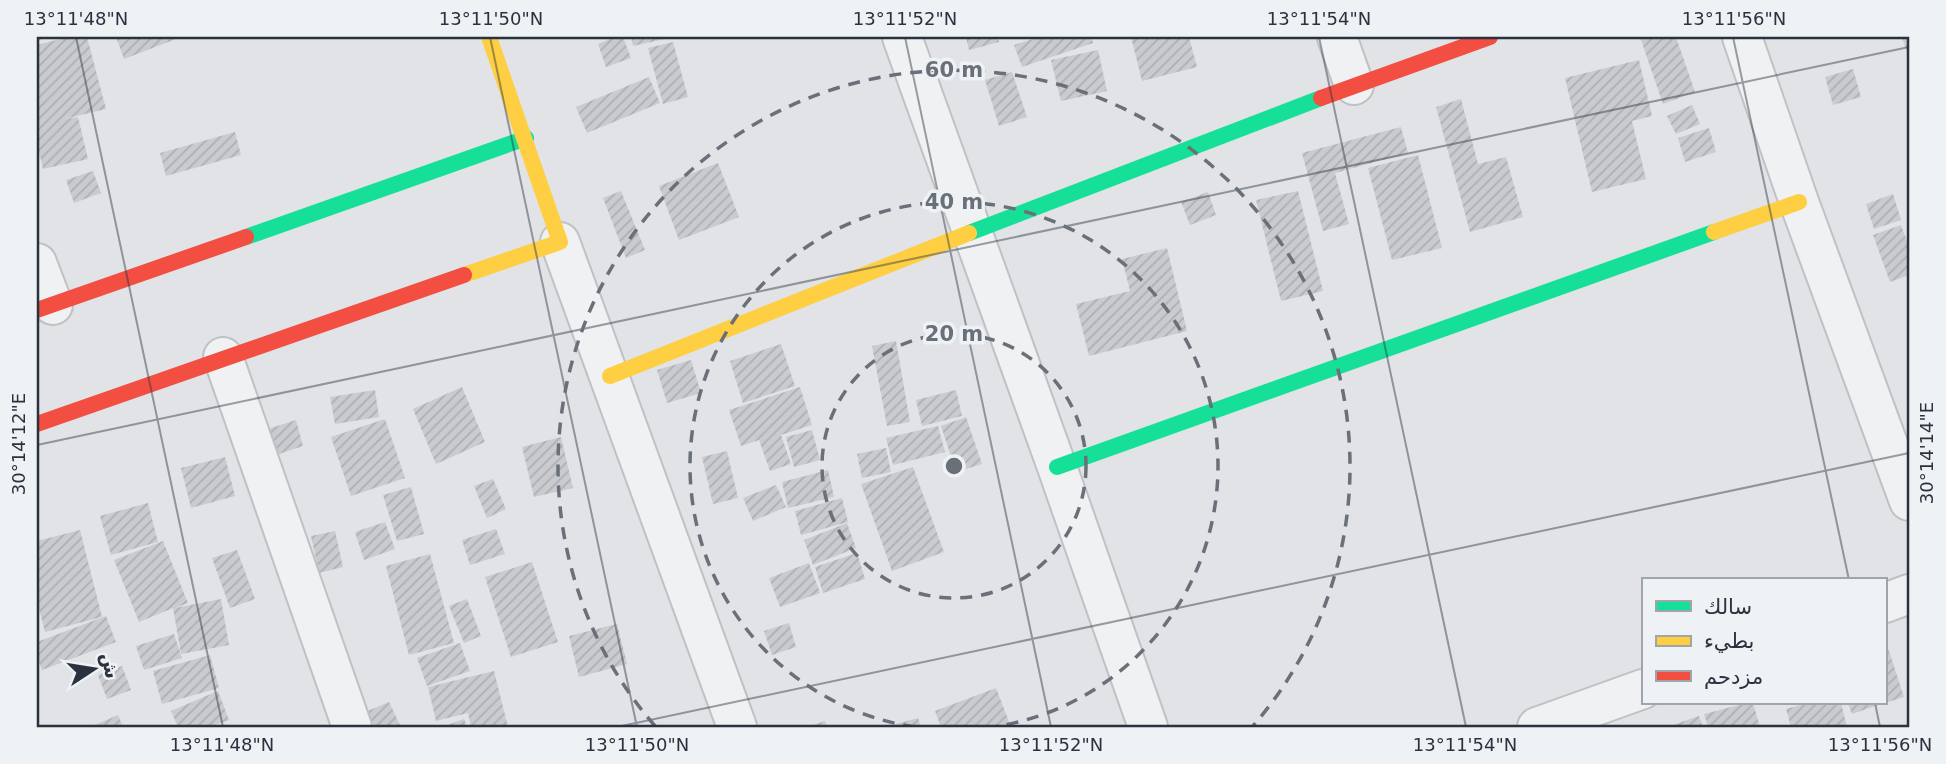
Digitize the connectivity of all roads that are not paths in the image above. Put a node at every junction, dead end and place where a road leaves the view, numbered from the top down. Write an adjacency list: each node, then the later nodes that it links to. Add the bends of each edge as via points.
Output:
1 (489, 37): 7 (street)
2 (902, 37): 9 (street)
3 (1337, 37): 6 (street)
4 (1490, 37): 6 (street)
5 (1742, 37): 8 (street)
6 (1354, 85): 9 (street)
7 (526, 138): 10 (street); 12 (street)
8 (1799, 202): 16 (street); 17 (street)
9 (972, 230): 14 (street); 16 (street)
10 (560, 242): 13 (street); 14 (street)
11 (37, 263): 12 (street)
12 (45, 308)
13 (223, 357): 15 (street); 21 (street)
14 (610, 376): 22 (street)
15 (37, 424)
16 (1057, 467): 23 (street)
17 (1909, 501)
18 (1909, 594): 19 (street)
19 (1886, 603)
20 (1642, 689): 24 (street)
21 (352, 727)
22 (737, 727)
23 (1148, 727)
24 (1537, 727)

